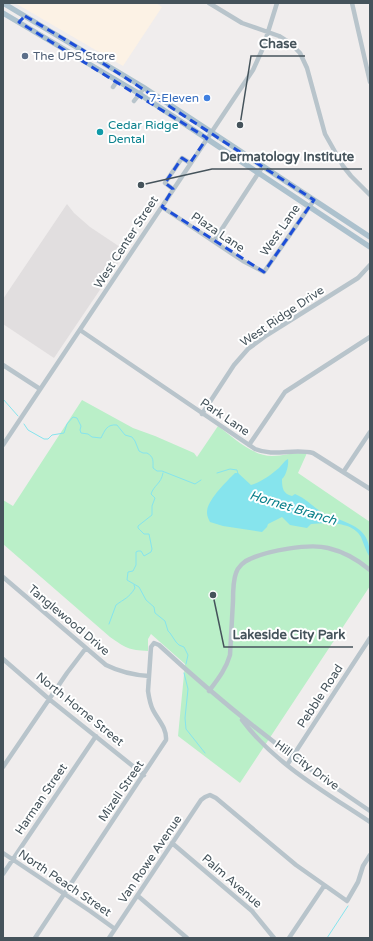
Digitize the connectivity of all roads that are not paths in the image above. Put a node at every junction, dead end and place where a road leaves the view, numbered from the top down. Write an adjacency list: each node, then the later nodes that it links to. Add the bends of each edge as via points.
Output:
1 (3, 3): 6 (main road)
2 (209, 3): 8 (street, via 242,23)
3 (277, 3): 8 (street, West Center Street)
4 (352, 3): 12 (street)
5 (3, 13): 7 (main road)
6 (25, 16): 7 (main road); 9 (main road)
7 (19, 22): 10 (main road)
8 (268, 33): 17 (street, West Center Street, via 254,67); 23 (street, via 290,43 300,54 307,68 325,134 343,166)
9 (81, 49): 10 (main road); 14 (main road)
10 (76, 55): 11 (main road)
11 (117, 81): 13 (street); 15 (main road)
12 (370, 82)
13 (113, 87)
14 (144, 88): 15 (street); 17 (main road)
15 (140, 94): 16 (street); 18 (main road)
16 (134, 101)
17 (212, 132): 18 (street, West Center Street); 20 (main road)
18 (207, 138): 19 (street, West Center Street); 21 (main road)
19 (190, 163): 22 (street, West Center Street); 22 (street, via 182,158 165,183)
20 (263, 166): 21 (street); 24 (main road)
21 (259, 173): 26 (main road); 28 (street)
22 (173, 189): 25 (street, West Center Street)
23 (370, 195)
24 (314, 200): 26 (street, West Lane); 27 (main road)
25 (162, 207): 28 (street, Plaza Lane); 32 (street, West Center Street)
26 (309, 207): 29 (main road); 31 (street, West Lane)
27 (370, 237)
28 (214, 241): 31 (street, Plaza Lane)
29 (370, 247)
30 (370, 265): 36 (street, West Ridge Drive, via 358,278 248,349 234,365)
31 (264, 272)
32 (80, 330): 35 (street, West Center Street); 36 (street, Park Lane)
33 (370, 337): 39 (street, via 285,392)
34 (3, 365): 35 (street)
35 (40, 389): 38 (street, West Center Street)
36 (202, 414): 39 (street, Park Lane)
37 (370, 432): 40 (street)
38 (3, 445)
39 (249, 445): 40 (street, Park Lane, via 262,452 309,452)
40 (344, 471): 41 (street, Park Lane)
41 (370, 489)
42 (370, 570): 49 (street, via 344,553 314,546 263,554 241,565 233,588 228,663)
43 (3, 577): 46 (street, Tanglewood Drive)
44 (370, 638): 53 (street, Pebble Road)
45 (154, 643): 48 (street, Mizell Street, via 151,647); 49 (street, Hill City Drive)
46 (86, 648): 48 (street, Tanglewood Drive, via 114,669); 50 (street)
47 (3, 660): 50 (street, North Horne Street)
48 (149, 676): 56 (street, Mizell Street, via 150,703 166,731 166,740)
49 (209, 691): 51 (street, Hill City Drive)
50 (49, 699): 52 (street, North Horne Street); 55 (street)
51 (239, 716): 53 (street, Hill City Drive); 54 (street, Hill City Drive, via 251,732)
52 (96, 736): 56 (street, North Horne Street); 62 (street, Harman Street)
53 (293, 757): 54 (street, Pebble Road); 57 (street, Hill City Drive)
54 (288, 765): 58 (street, Hill City Drive)
55 (3, 767)
56 (144, 775): 65 (street, Mizell Street)
57 (370, 811)
58 (370, 822)
59 (172, 843): 64 (street, Van Rowe Avenue, via 201,800 210,795); 66 (street, Van Rowe Avenue); 71 (street, Palm Avenue, via 252,911)
60 (3, 853): 62 (street, North Peach Street)
61 (370, 855): 64 (street, via 347,901)
62 (13, 860): 63 (street, Harman Street); 65 (street, North Peach Street)
63 (3, 874)
64 (324, 886): 72 (street)
65 (64, 894): 67 (street, North Peach Street); 68 (street, Mizell Street)
66 (138, 896): 67 (street, Van Rowe Avenue); 70 (street)
67 (115, 929): 69 (street, Van Rowe Avenue)
68 (35, 938)
69 (109, 938)
70 (187, 938)
71 (274, 938)
72 (289, 938)

